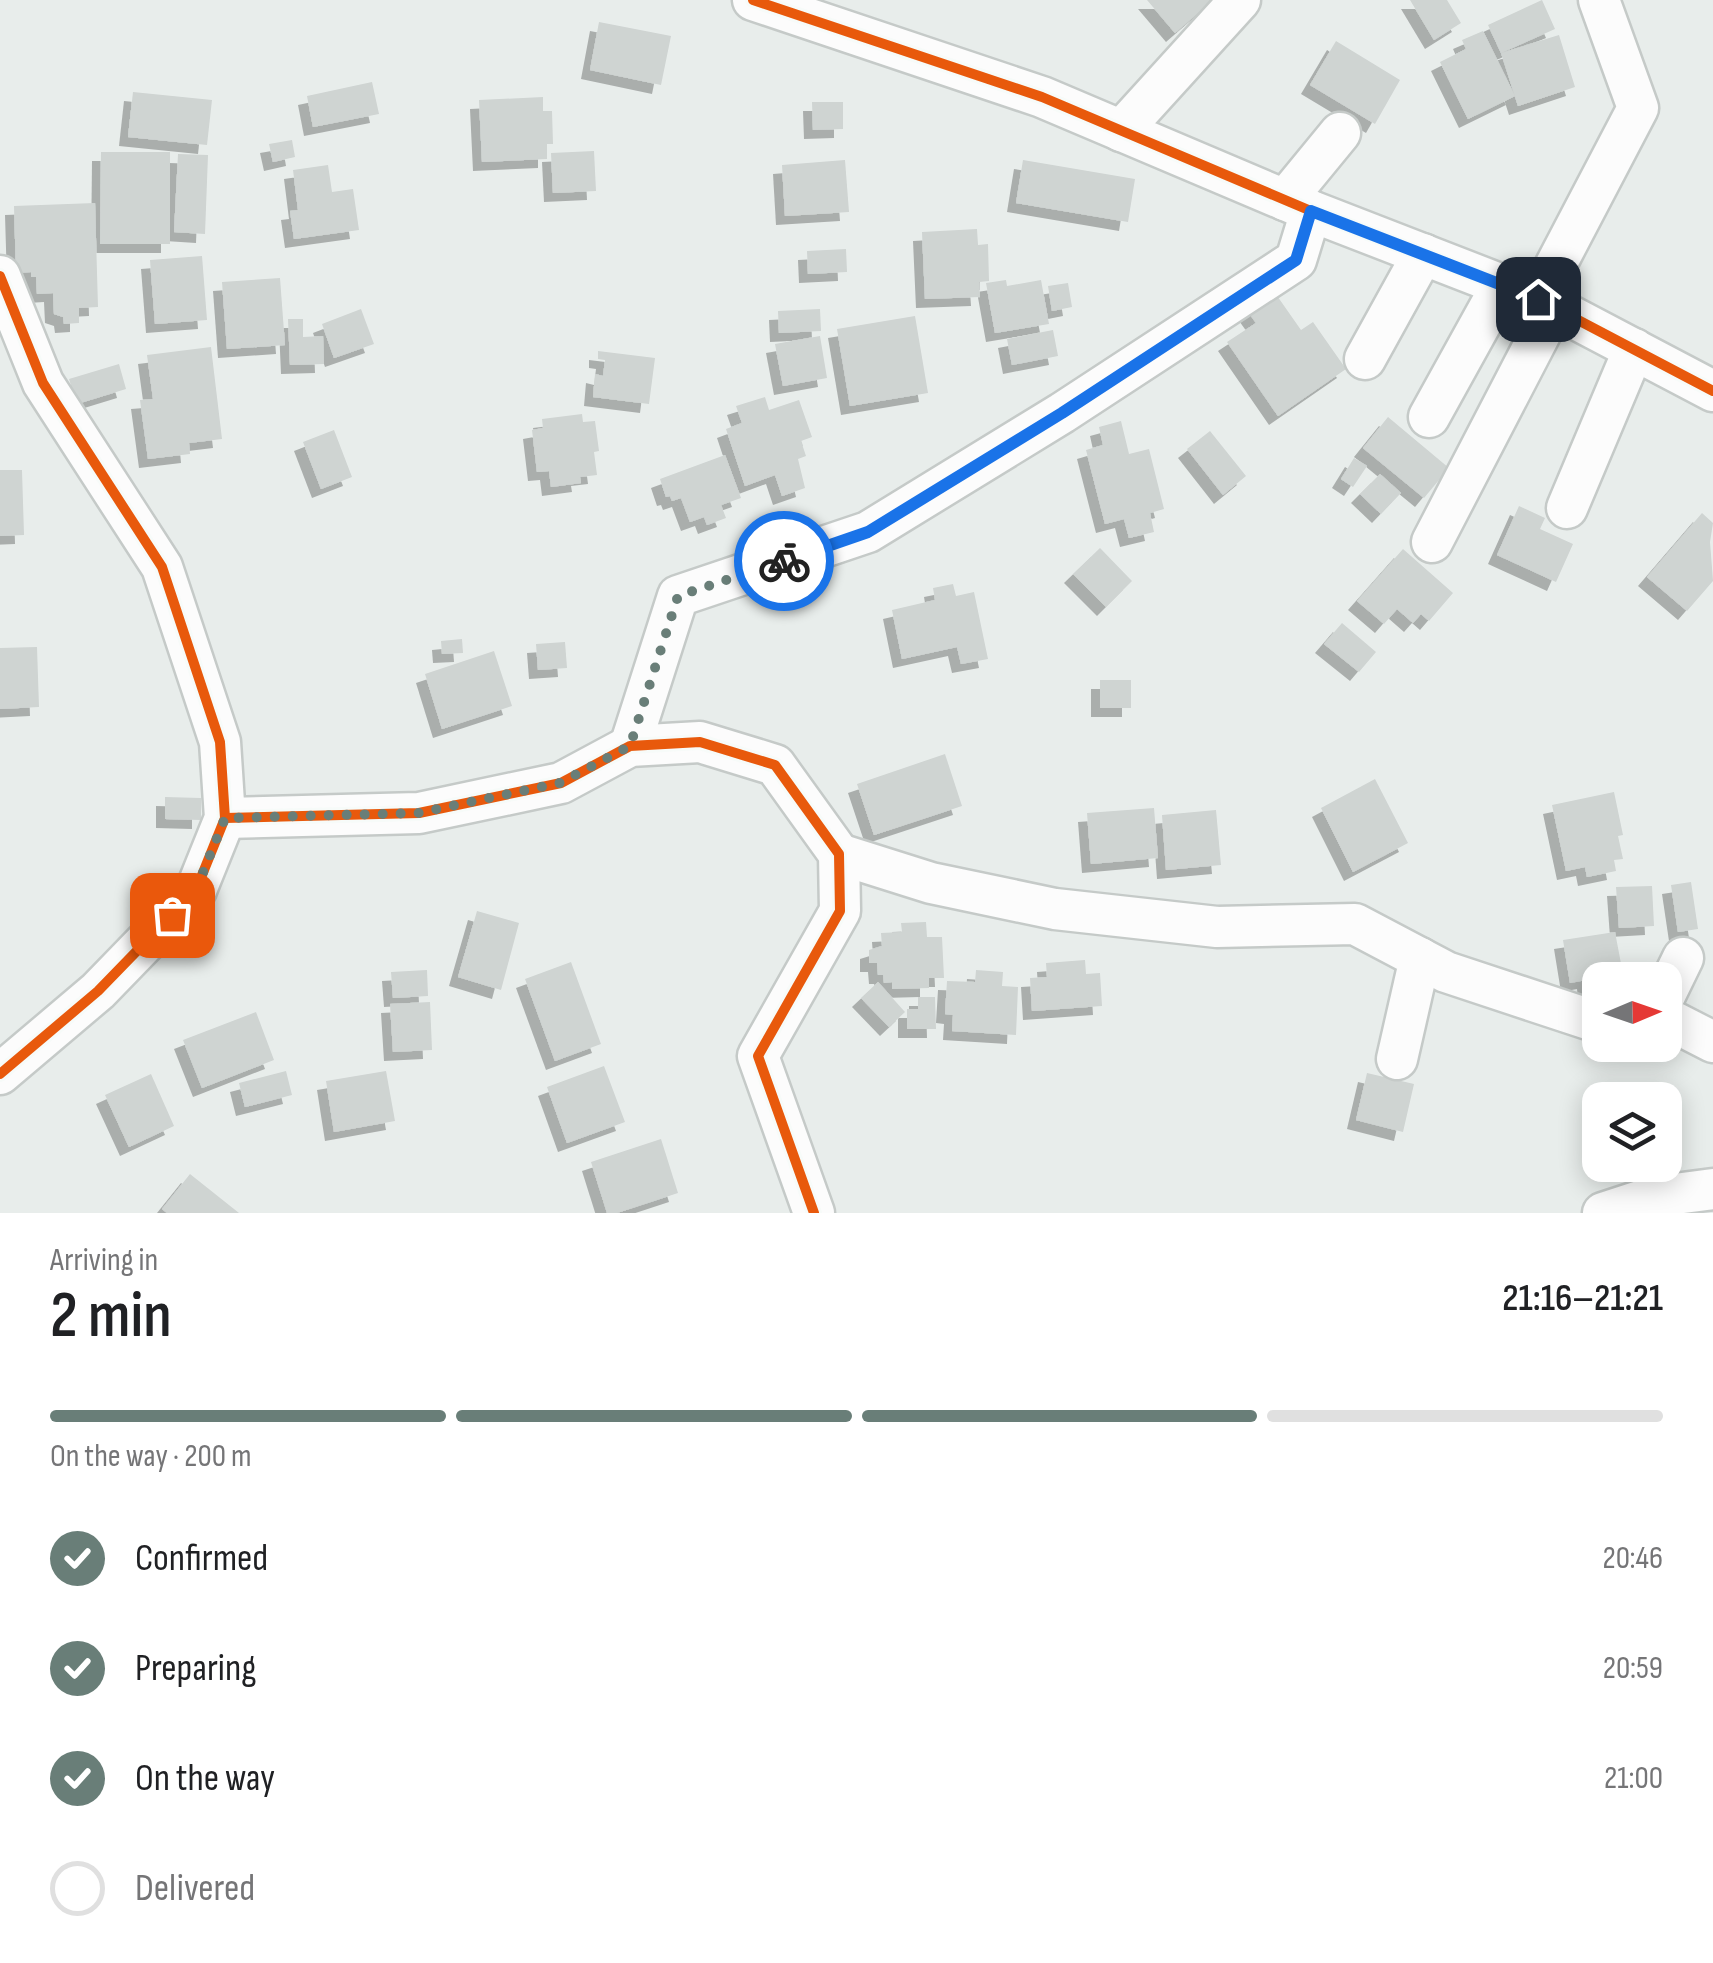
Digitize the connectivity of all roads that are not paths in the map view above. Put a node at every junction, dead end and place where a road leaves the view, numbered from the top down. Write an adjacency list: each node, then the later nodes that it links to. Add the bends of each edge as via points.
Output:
1 (753, 0): 4 (street)
2 (1240, 0): 4 (street)
3 (1599, 0): 9 (street, via 1638,108)
4 (1121, 130): 6 (street)
5 (1340, 133): 6 (street)
6 (1298, 205): 7 (street); 16 (street, via 1296,260 1062,413 868,532 678,596)
7 (1423, 254): 9 (street); 11 (street)
8 (0, 276): 17 (street, via 43,383 162,567 220,742)
9 (1531, 297): 10 (street); 13 (street); 15 (street)
10 (1634, 349): 12 (street); 14 (street)
11 (1365, 359)
12 (1713, 391)
13 (1429, 417)
14 (1567, 508)
15 (1432, 542)
16 (630, 746): 17 (street, via 560,783 419,813); 18 (street, via 700,742 774,765)
17 (225, 818): 26 (street, via 196,890 98,991)
18 (839, 854): 19 (street, via 931,883 1055,909 1217,927 1355,924); 28 (street, via 840,911 758,1056)
19 (1420, 958): 22 (street); 25 (street)
20 (1683, 958): 21 (street)
21 (1681, 962)
22 (1582, 1017)
23 (1682, 1026): 24 (street)
24 (1713, 1042)
25 (1396, 1059)
26 (0, 1074)
27 (1713, 1189): 29 (street, via 1652,1197)
28 (814, 1213)
29 (1603, 1213)

